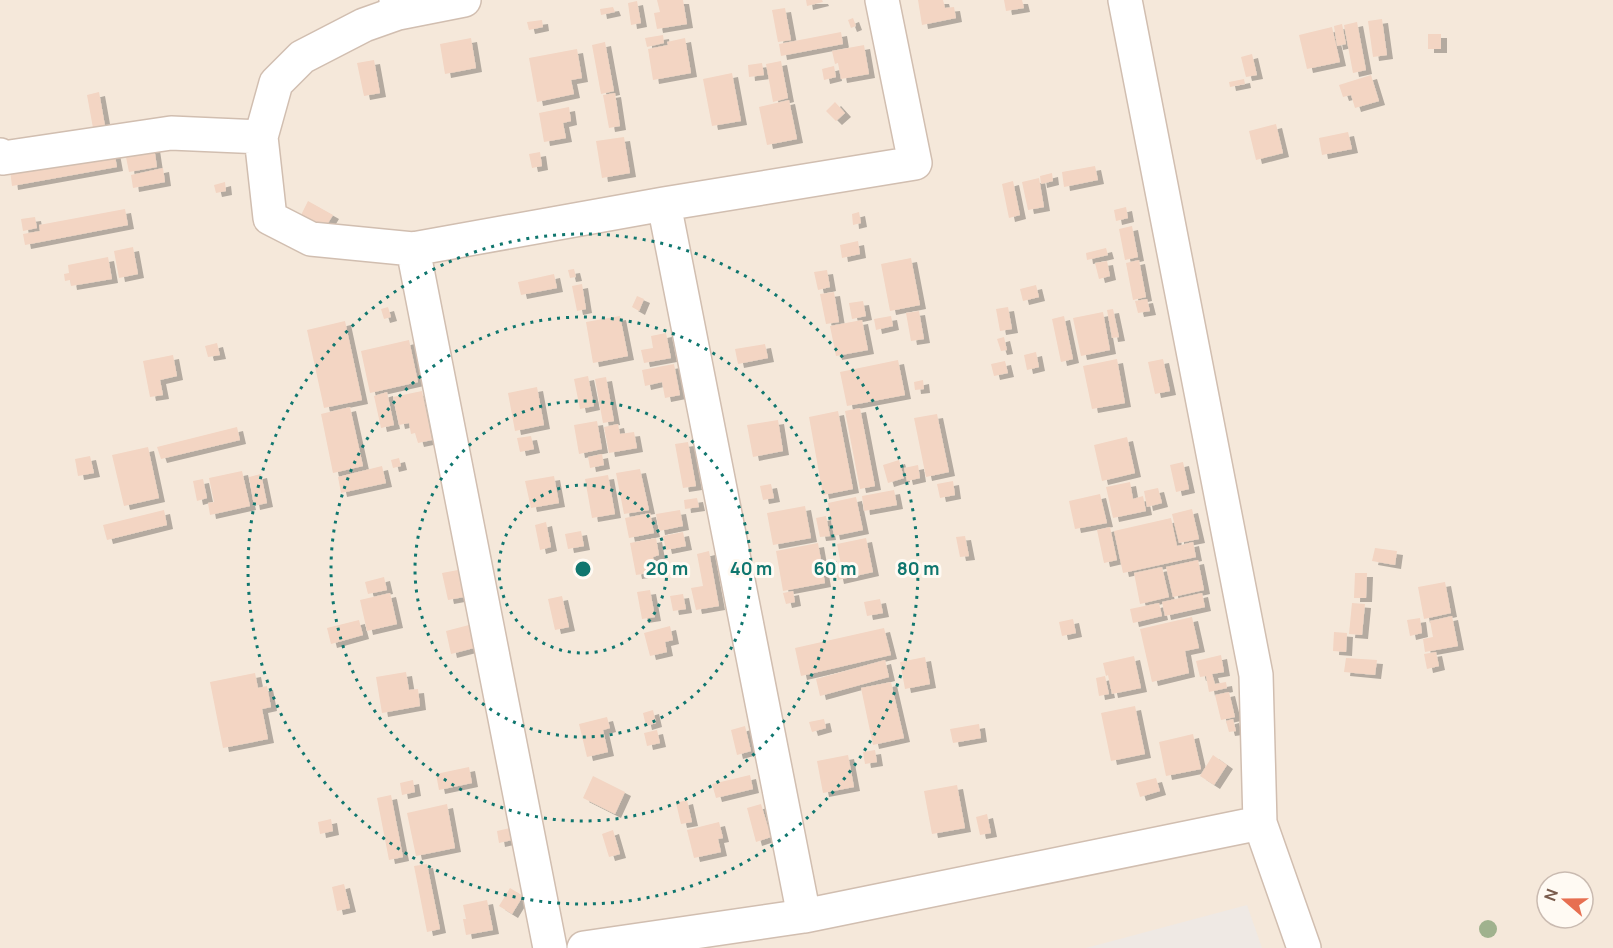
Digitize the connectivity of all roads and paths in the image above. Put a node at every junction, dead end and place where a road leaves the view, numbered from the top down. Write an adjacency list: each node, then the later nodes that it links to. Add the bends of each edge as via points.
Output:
1 (464, 0): 4 (street)
2 (882, 0): 7 (street, via 915,163)
3 (1125, 0): 9 (street, via 1256,675)
4 (397, 6): 5 (street, via 302,57 276,83)
5 (261, 137): 6 (street, via 171,133 3,158); 8 (street, via 270,218 311,238)
6 (0, 155)
7 (664, 204): 8 (street); 10 (street)
8 (413, 249): 11 (street)
9 (1260, 823): 10 (street); 13 (street)
10 (804, 916): 12 (street)
11 (550, 948)
12 (584, 948)
13 (1304, 948)

